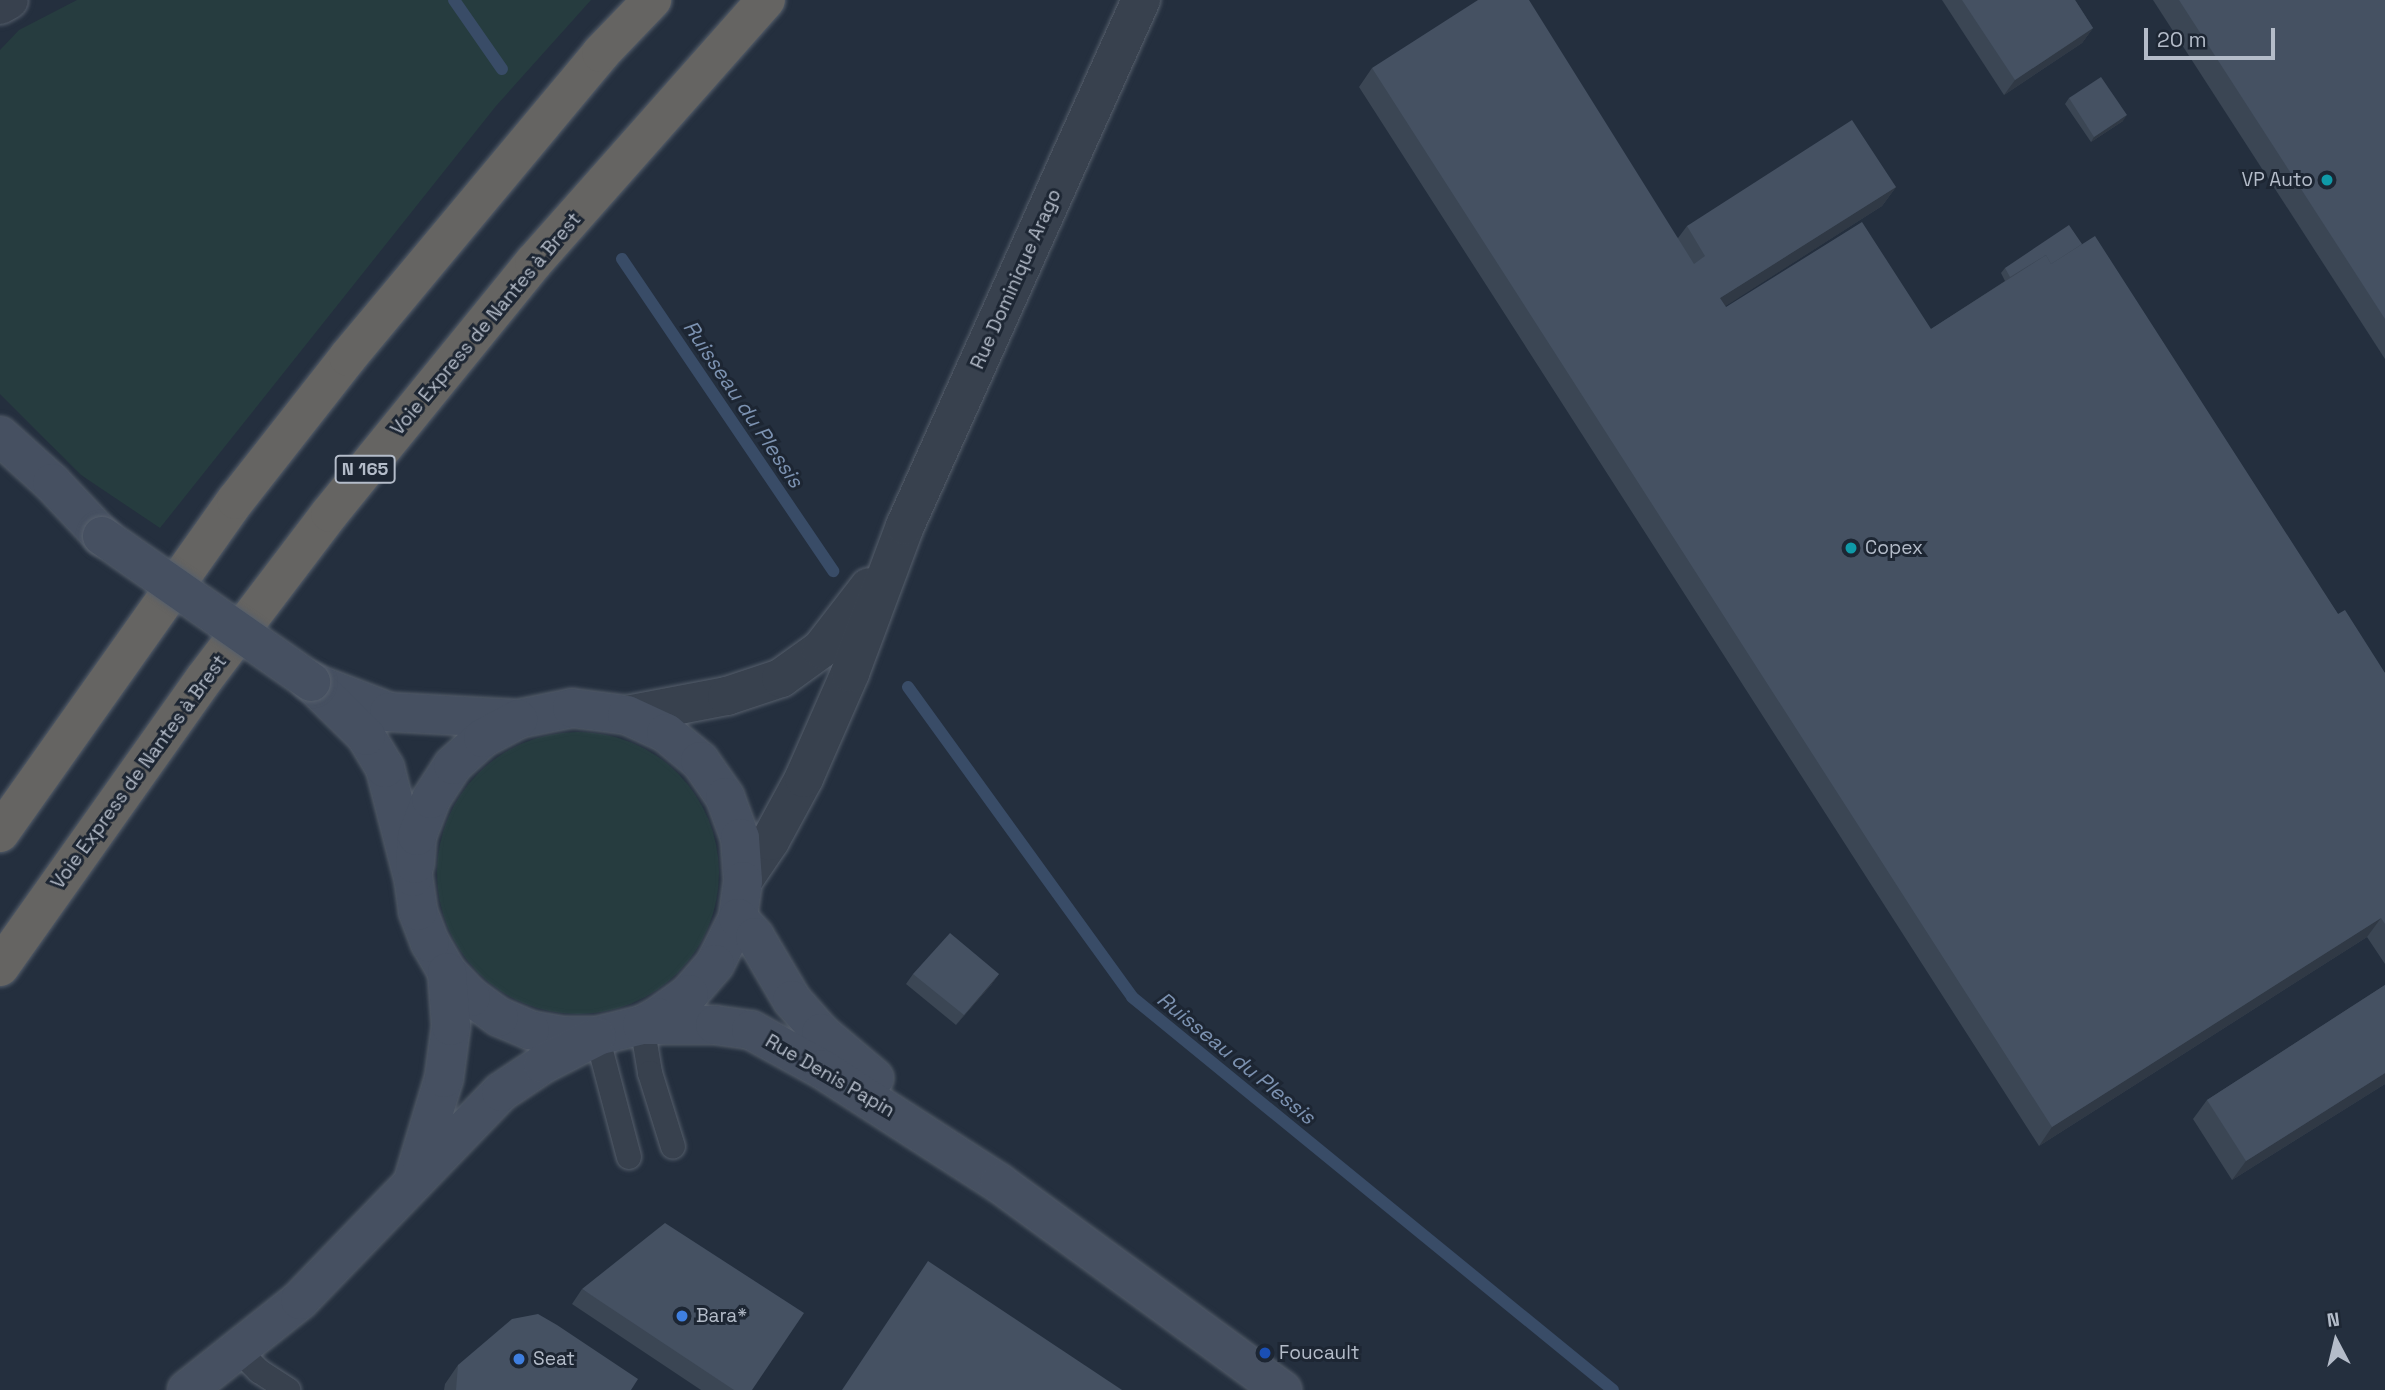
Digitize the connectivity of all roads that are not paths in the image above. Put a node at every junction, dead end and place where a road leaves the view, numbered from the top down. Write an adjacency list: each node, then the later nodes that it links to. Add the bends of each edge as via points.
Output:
1 (9, 0): 5 (street)
2 (652, 0): 13 (highway, via 601,54 340,367 236,500)
3 (766, 0): 17 (highway, Voie Express de Nantes à Brest / N 165, via 534,262 330,513 205,678)
4 (1141, 0): 9 (street, Rue Dominique Arago)
5 (0, 5)
6 (0, 436): 8 (main road)
7 (0, 471): 8 (main road, via 35,499)
8 (102, 536): 10 (main road, bridge)
9 (891, 558): 11 (street, Rue Dominique Arago, via 821,649 782,678 727,696); 15 (street, Rue Dominique Arago, via 850,673 804,778 771,841)
10 (310, 682): 12 (main road, via 389,712); 14 (main road, via 366,736 385,768)
11 (627, 715): 12 (main road, via 572,708); 15 (main road, via 666,733 692,754 725,797 740,838)
12 (519, 719): 14 (main road, via 483,738 453,765 431,799 417,836)
13 (0, 833)
14 (414, 877): 18 (main road, via 429,943)
15 (743, 881): 16 (main road)
16 (738, 918): 19 (main road, via 715,964 690,994); 24 (main road, Rue Denis Papin, via 755,937 792,1000 821,1033)
17 (0, 967)
18 (447, 972): 20 (main road, via 471,998 499,1017 530,1030); 23 (main road, via 451,1026 444,1078)
19 (642, 1026): 20 (main road); 21 (lane, via 650,1073); 24 (main road, Rue Denis Papin, via 715,1025 751,1030 873,1098)
20 (597, 1036): 22 (lane); 23 (main road, via 542,1064 501,1092)
21 (673, 1147)
22 (629, 1157)
23 (412, 1183): 25 (main road, via 300,1300)
24 (999, 1183): 28 (main road, Rue Denis Papin)
25 (237, 1350): 26 (main road); 27 (lane)
26 (187, 1390)
27 (288, 1390)
28 (1282, 1390)

